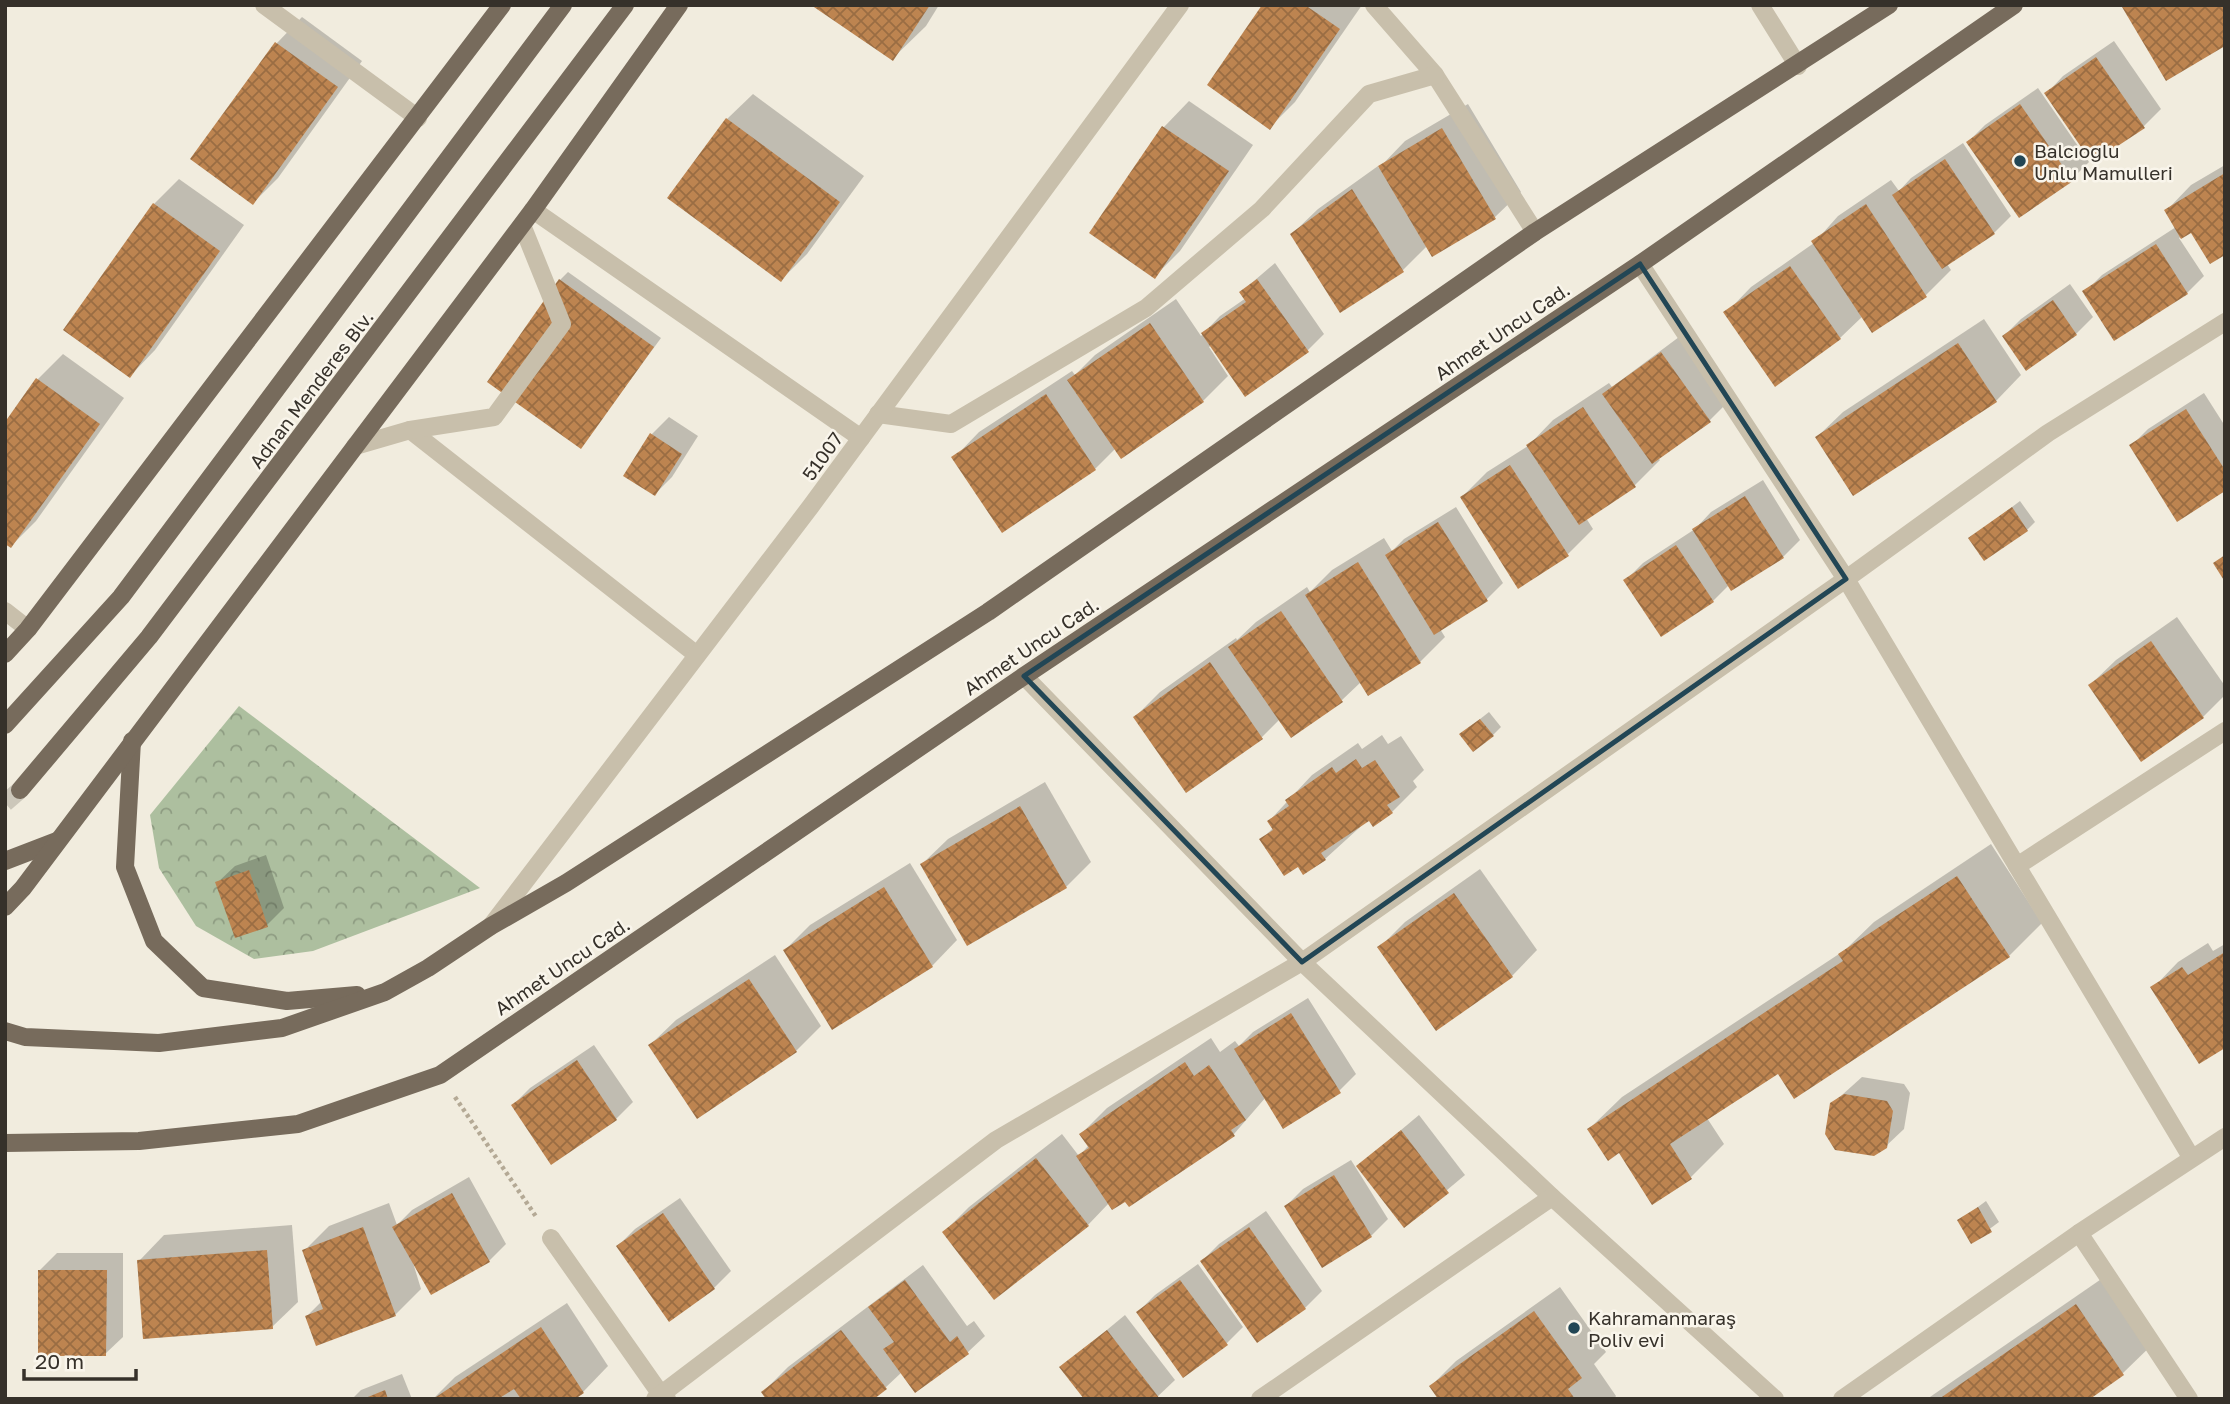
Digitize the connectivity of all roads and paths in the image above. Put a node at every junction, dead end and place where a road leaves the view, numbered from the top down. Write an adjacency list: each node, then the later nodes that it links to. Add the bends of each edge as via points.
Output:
1 (264, 5): 13 (street)
2 (502, 5): 13 (main road)
3 (563, 5): 29 (main road, Adnan Menderes Blv., via 121,597)
4 (625, 5): 32 (main road, Adnan Menderes Blv., via 149,637)
5 (679, 5): 14 (main road)
6 (1180, 5): 19 (street, 51007)
7 (1374, 5): 12 (street)
8 (1760, 5): 11 (street)
9 (1889, 5): 11 (main road)
10 (2014, 5): 17 (main road, Ahmet Uncu Cad.)
11 (1798, 66): 16 (main road)
12 (1435, 75): 16 (street); 19 (street, via 1369,94 1262,209 1146,308 951,424)
13 (418, 118): 25 (main road)
14 (533, 210): 15 (main road); 21 (street)
15 (522, 225): 20 (street, via 562,324 494,417); 22 (main road)
16 (1535, 232): 37 (main road, via 988,612 566,883)
17 (1640, 264): 23 (street); 28 (main road, Ahmet Uncu Cad.)
18 (2225, 322): 23 (street, via 2048,433)
19 (878, 414): 21 (street, 51007)
20 (410, 430): 22 (street); 27 (street)
21 (861, 438): 27 (street, 51007)
22 (355, 446): 31 (main road)
23 (1846, 579): 35 (street); 38 (street)
24 (5, 611): 25 (street)
25 (28, 629): 26 (main road)
26 (5, 654)
27 (697, 655): 37 (street, 51007)
28 (1024, 676): 38 (street); 41 (main road, Ahmet Uncu Cad.)
29 (5, 725)
30 (2225, 731): 35 (street)
31 (132, 741): 33 (main road); 39 (main road, via 125,867 154,941 203,988 287,1001)
32 (20, 790)
33 (58, 841): 34 (main road); 36 (main road)
34 (5, 861)
35 (2017, 866): 44 (street)
36 (5, 907)
37 (491, 926): 39 (main road)
38 (1302, 962): 45 (street); 48 (street, via 996,1140)
39 (385, 992): 40 (main road, via 282,1028 159,1043 25,1037)
40 (5, 1031)
41 (440, 1075): 43 (main road, Ahmet Uncu Cad., via 298,1124 139,1141); 47 (path)
42 (2225, 1137): 44 (street)
43 (5, 1143)
44 (2191, 1157): 46 (street)
45 (1552, 1197): 49 (street); 50 (street)
46 (2079, 1233): 51 (street); 52 (street)
47 (551, 1238): 48 (street)
48 (661, 1398)
49 (1260, 1399)
50 (1775, 1399)
51 (1842, 1399)
52 (2189, 1399)

